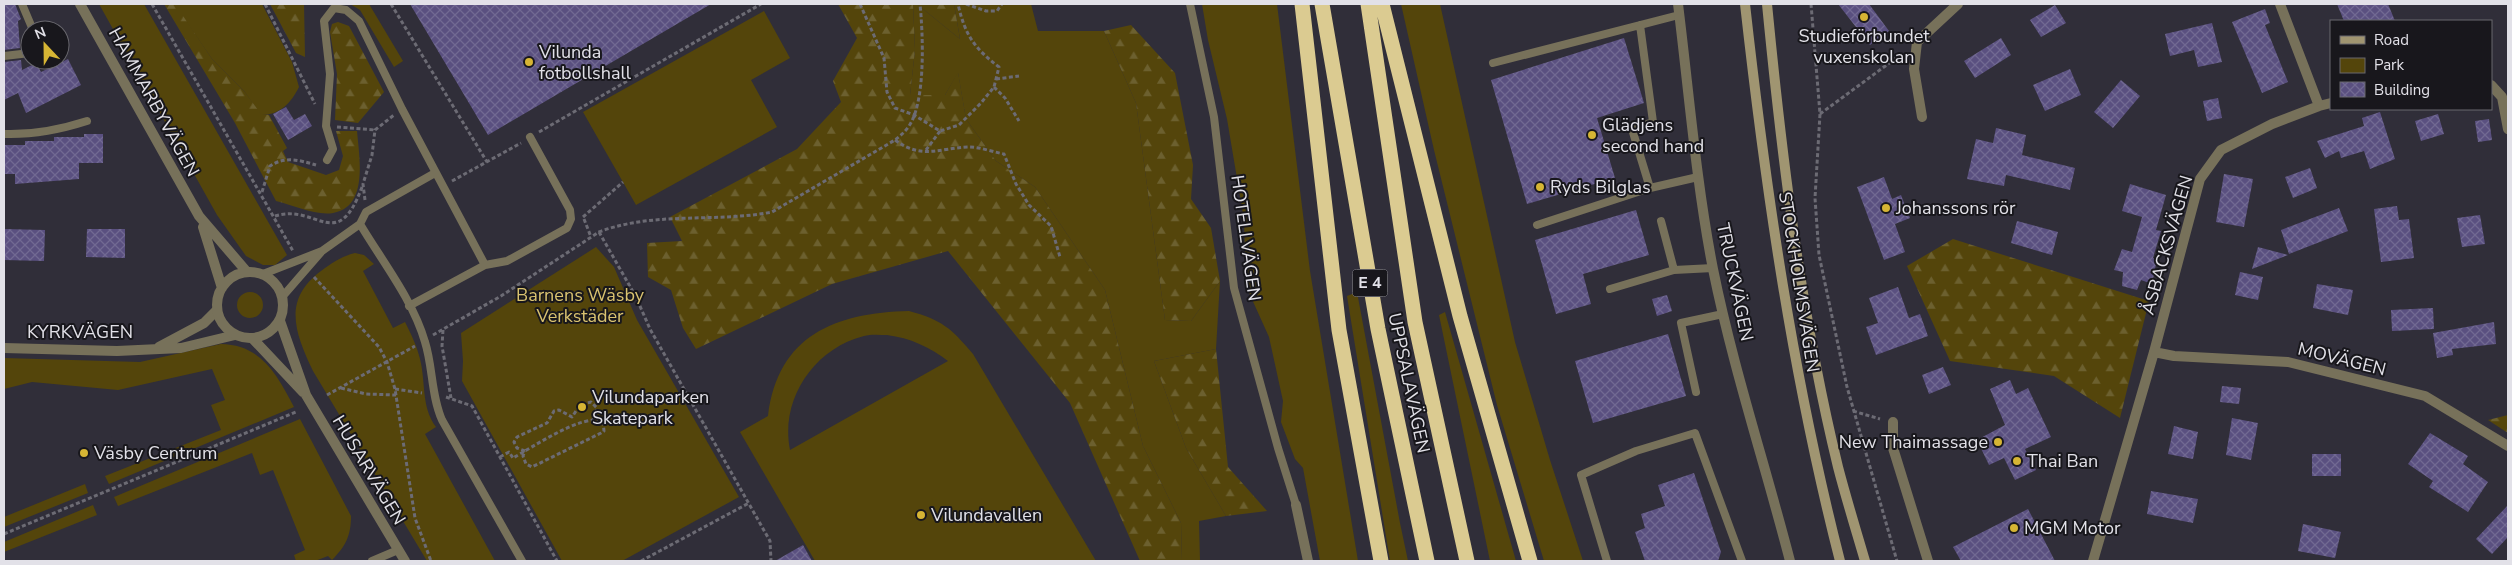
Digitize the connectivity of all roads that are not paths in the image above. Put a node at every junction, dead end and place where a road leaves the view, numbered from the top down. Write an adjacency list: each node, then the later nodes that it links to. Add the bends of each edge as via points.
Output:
1 (22, 4): 14 (lane)
2 (80, 4): 31 (street, HAMMARBYVÄGEN)
3 (1190, 4): 57 (lane, HOTELLVÄGEN, via 1214,117 1234,288)
4 (1302, 4): 63 (highway, via 1339,330)
5 (1322, 4): 64 (highway, UPPSALAVÄGEN / E 4, via 1378,329)
6 (1368, 4): 65 (highway, UPPSALAVÄGEN / E 4, via 1415,322)
7 (1382, 4): 66 (highway, via 1460,316)
8 (1678, 4): 13 (street, TRUCKVÄGEN)
9 (1745, 4): 70 (main road, STOCKHOLMSVÄGEN, via 1774,237 1796,368)
10 (1769, 4): 71 (main road, STOCKHOLMSVÄGEN, via 1791,216 1816,362 1838,467)
11 (1958, 4): 22 (street, via 1917,42 1914,69)
12 (2280, 4): 21 (street)
13 (1680, 15): 15 (lane); 29 (street, TRUCKVÄGEN)
14 (29, 20)
15 (1640, 25): 18 (lane); 30 (lane, via 1653,122 1632,129)
16 (20, 55): 17 (lane)
17 (4, 56)
18 (1493, 63)
19 (2492, 85): 24 (street, via 2502,98)
20 (2330, 103): 21 (street, ÅSBACKSVÄGEN)
21 (2319, 106): 52 (street, ÅSBACKSVÄGEN, via 2272,124 2221,150 2200,179)
22 (1922, 117)
23 (87, 121): 25 (lane, via 29,135)
24 (2508, 129)
25 (4, 134)
26 (530, 137): 36 (lane, via 570,210 571,220 567,228 507,261)
27 (327, 160): 28 (lane, via 333,149 326,126 330,74 324,21 334,8 346,10 359,21)
28 (436, 172): 33 (lane, via 366,212); 36 (lane)
29 (1698, 177): 30 (lane); 37 (street, TRUCKVÄGEN)
30 (1650, 188): 34 (lane)
31 (199, 216): 39 (street, HAMMARBYVÄGEN); 41 (street, HAMMARBYVÄGEN)
32 (1661, 221): 38 (lane)
33 (360, 224): 35 (lane); 44 (lane)
34 (1536, 225)
35 (322, 251): 40 (lane); 43 (lane)
36 (485, 265): 44 (lane)
37 (1713, 268): 38 (lane); 46 (street, TRUCKVÄGEN)
38 (1674, 270): 42 (lane)
39 (247, 272): 40 (street); 41 (street, via 232,277)
40 (263, 274): 43 (street, via 278,287)
41 (222, 288): 45 (street)
42 (1610, 289)
43 (282, 296): 47 (street, HUSARVÄGEN, via 284,304)
44 (410, 306): 61 (lane, via 425,340 437,409)
45 (217, 310): 48 (street, via 223,325); 51 (street, KYRKVÄGEN, via 204,323)
46 (1723, 314): 53 (lane, via 1681,323); 69 (street, TRUCKVÄGEN)
47 (280, 321): 49 (street, via 264,336); 54 (street, HUSARVÄGEN)
48 (235, 335): 49 (street); 51 (street, KYRKVÄGEN, via 181,348)
49 (253, 338): 54 (street, HUSARVÄGEN)
50 (4, 348): 51 (street, KYRKVÄGEN, via 117,351)
51 (156, 348)
52 (2154, 352): 56 (street, MOVÄGEN, via 2174,356 2288,362 2425,396); 73 (street, ÅSBACKSVÄGEN)
53 (1696, 392)
54 (306, 395): 58 (street, HUSARVÄGEN)
55 (1893, 422): 72 (street, via 1892,448)
56 (2508, 446)
57 (1296, 505): 62 (street, HOTELLVÄGEN)
58 (398, 550): 59 (lane); 60 (street, HUSARVÄGEN)
59 (372, 561)
60 (405, 561)
61 (522, 561)
62 (1308, 561)
63 (1380, 561)
64 (1427, 561)
65 (1467, 561)
66 (1530, 561)
67 (1607, 561): 68 (lane, via 1581,475 1636,451 1695,433)
68 (1742, 561)
69 (1790, 561)
70 (1840, 561)
71 (1865, 561)
72 (1928, 561)
73 (2093, 561)

